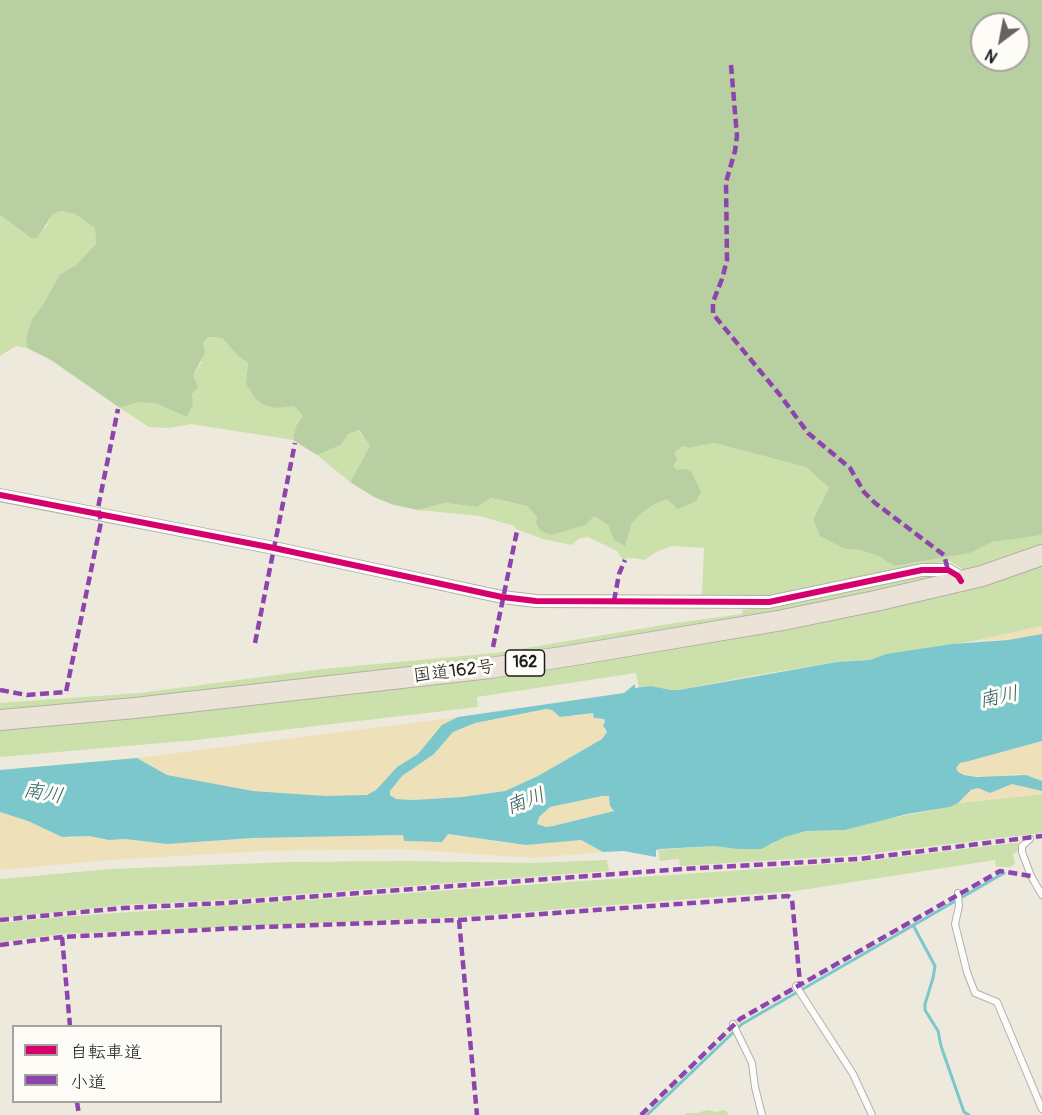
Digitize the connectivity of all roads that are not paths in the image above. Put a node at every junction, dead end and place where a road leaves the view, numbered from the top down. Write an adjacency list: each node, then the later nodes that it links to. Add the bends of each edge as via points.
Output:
1 (0, 495): 3 (street, via 536,601 769,602 922,570 948,570)
2 (1042, 555): 3 (highway, 国道162号 / 162)
3 (961, 581): 4 (highway, 国道162号 / 162, via 783,620 490,668)
4 (0, 720)
5 (1030, 839): 7 (lane, via 1022,846 1022,852)
6 (958, 893): 10 (lane, via 956,924 975,993 997,1002)
7 (1042, 895)
8 (796, 986): 12 (lane, via 853,1074)
9 (733, 1024): 11 (lane, via 752,1063)
10 (1042, 1109)
11 (762, 1115)
12 (872, 1115)

